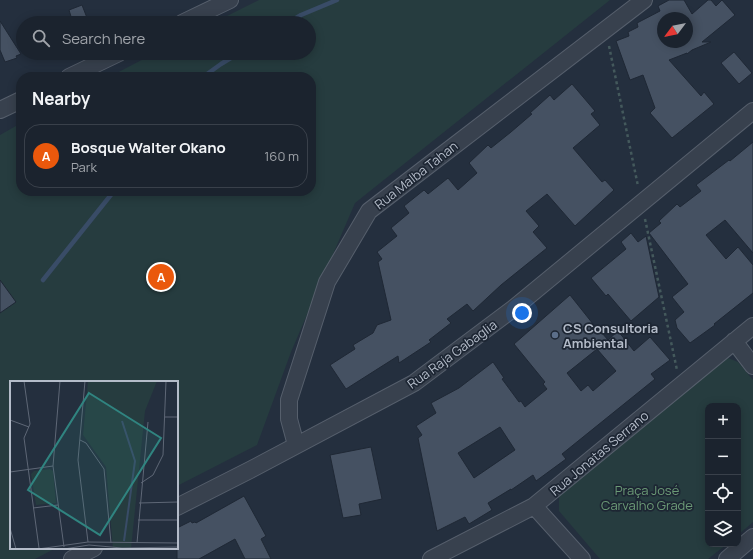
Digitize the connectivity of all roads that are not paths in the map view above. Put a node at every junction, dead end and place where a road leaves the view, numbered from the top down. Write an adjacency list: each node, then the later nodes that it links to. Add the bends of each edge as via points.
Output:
1 (230, 0): 3 (street)
2 (644, 0): 12 (street, Rua Malba Tahan, via 370,211 327,282 291,393 289,419)
3 (197, 16)
4 (104, 60): 5 (street)
5 (79, 72)
6 (16, 102): 7 (street)
7 (0, 110)
8 (753, 111): 12 (street, Rua Raja Gabaglia, via 514,308 414,383)
9 (753, 326): 10 (street, Rua Jonatas Serrano)
10 (734, 341): 11 (street); 14 (street, Rua Jonatas Serrano)
11 (753, 366)
12 (296, 445): 13 (street, Rua Raja Gabaglia)
13 (178, 506)
14 (534, 506): 18 (street, Rua Jonatas Serrano); 19 (street)
15 (753, 537): 20 (street)
16 (92, 549): 17 (street)
17 (72, 559)
18 (431, 559)
19 (582, 559)
20 (727, 559)

